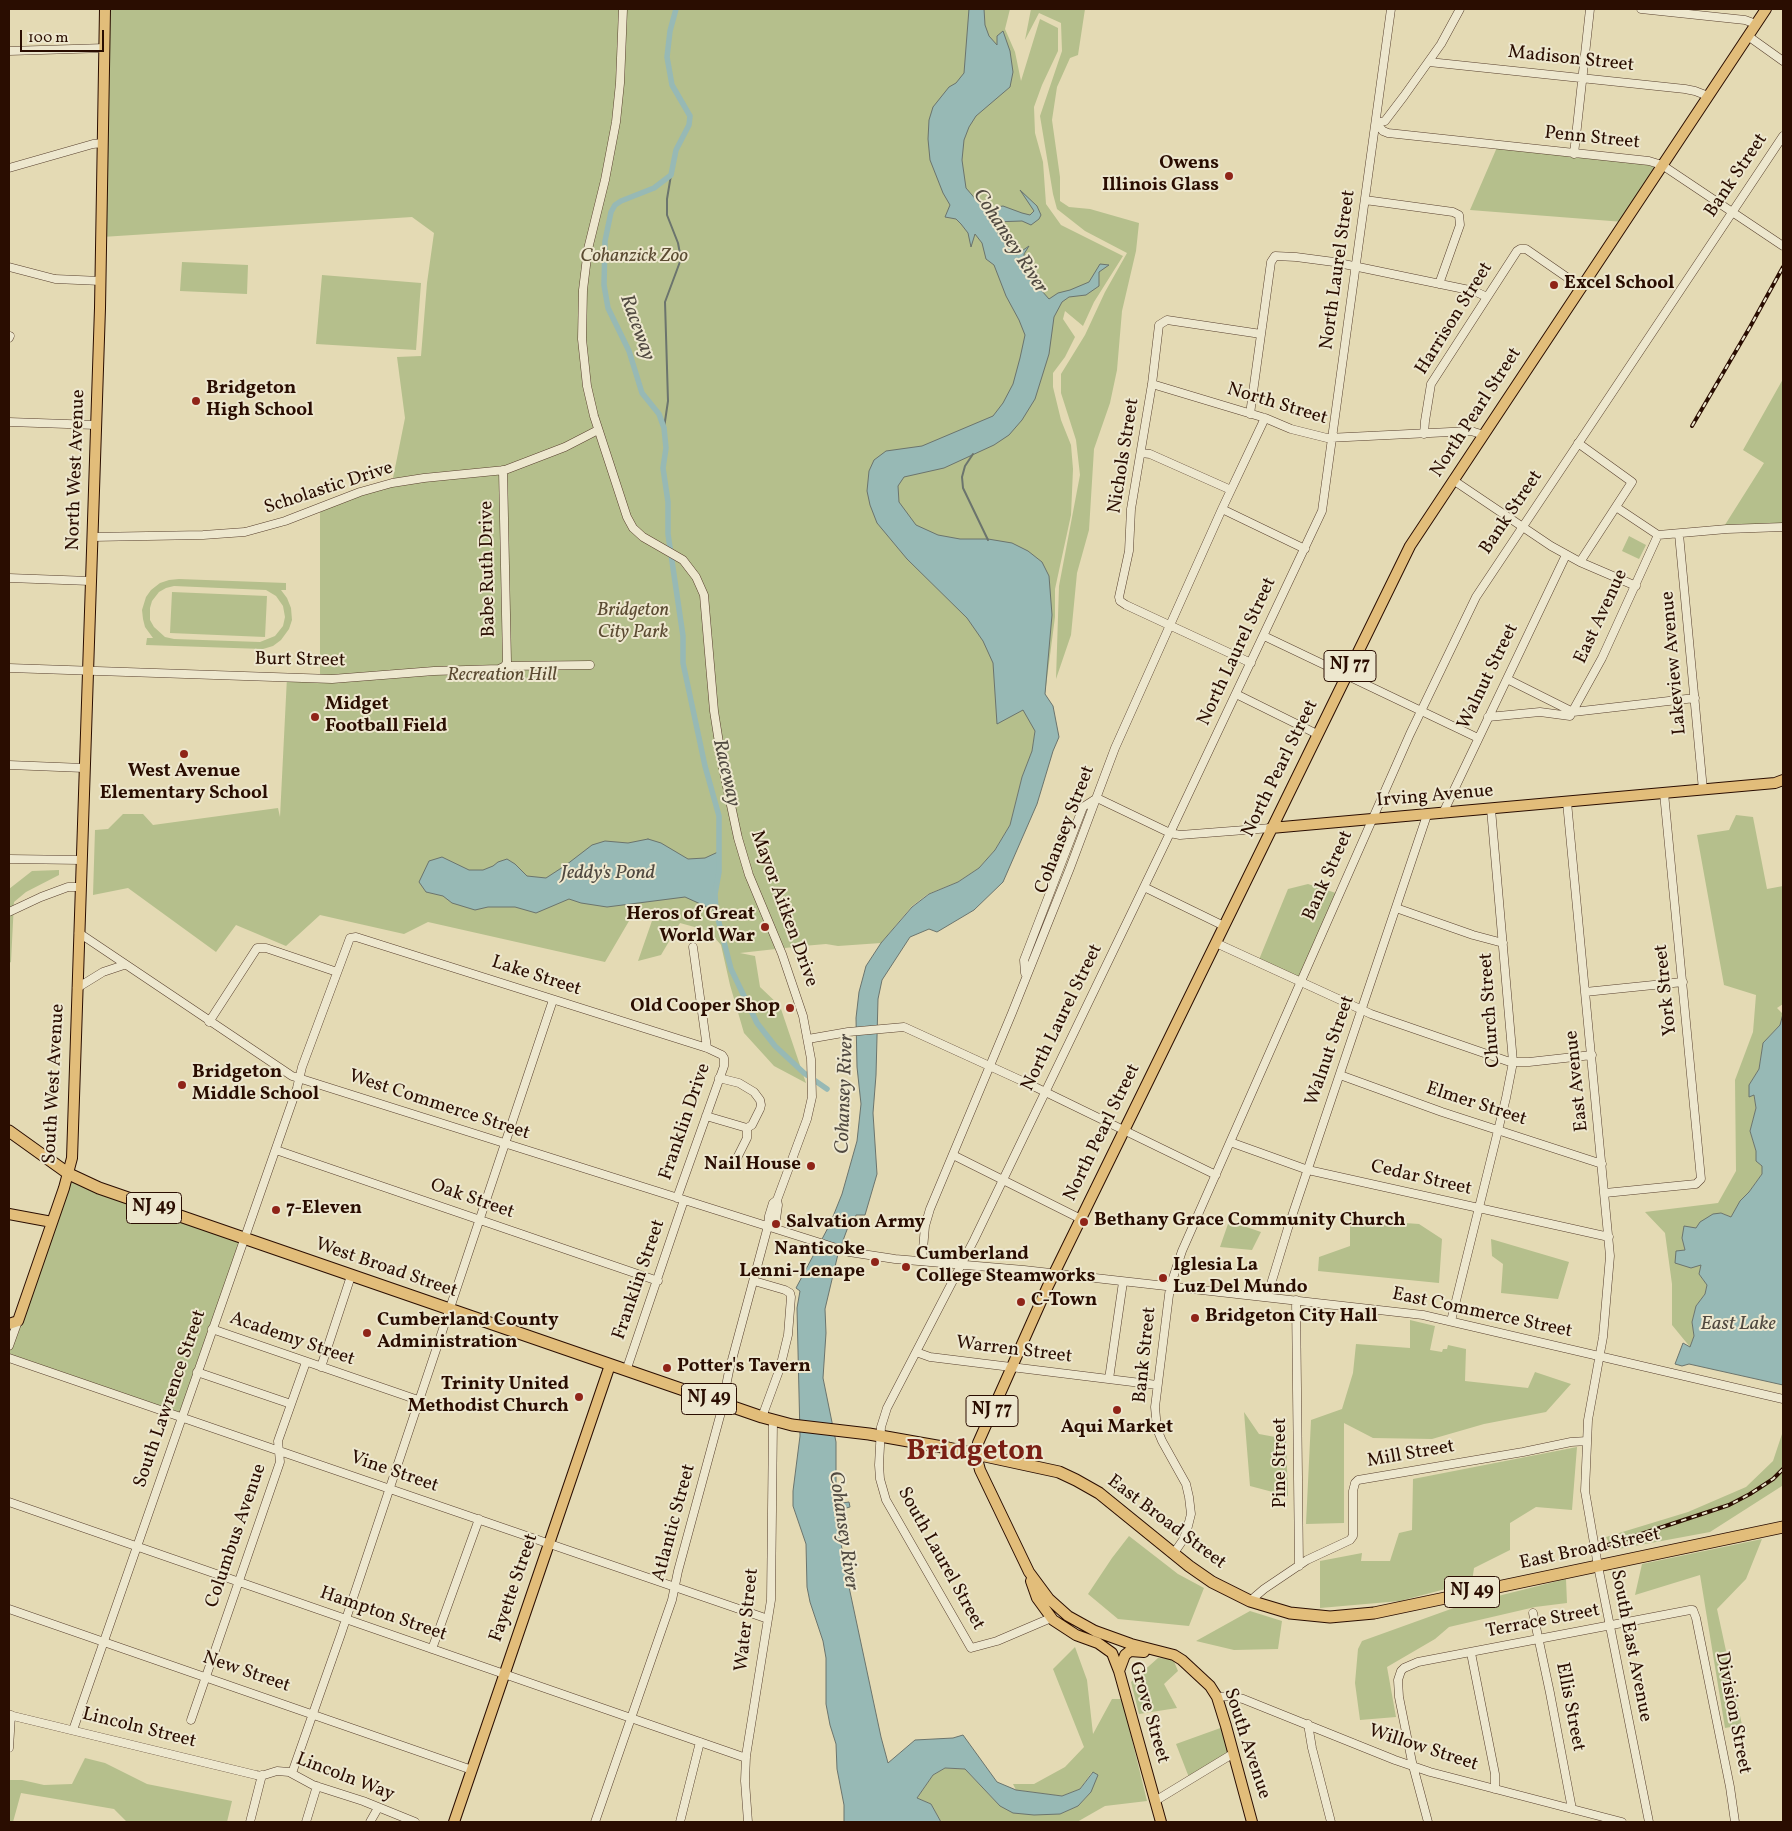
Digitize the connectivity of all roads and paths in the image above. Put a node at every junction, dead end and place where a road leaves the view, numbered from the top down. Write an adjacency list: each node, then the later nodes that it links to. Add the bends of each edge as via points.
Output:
1 (105, 9): 10 (main road, North West Avenue)
2 (623, 9): 37 (street, Mayor Aitken Drive, via 616,122 588,249 583,290 584,366)
3 (1391, 9): 16 (street, North Laurel Street)
4 (1460, 9): 13 (street)
5 (1590, 9): 14 (street)
6 (1641, 9): 8 (street, via 1745,20)
7 (1766, 9): 8 (main road, North Pearl Street / NJ 77)
8 (1756, 24): 9 (main road, North Pearl Street / NJ 77)
9 (1748, 36): 12 (street); 15 (main road, North Pearl Street / NJ 77)
10 (105, 48): 11 (street); 18 (main road, North West Avenue)
11 (9, 51)
12 (1783, 61)
13 (1429, 62): 14 (street, Madison Street); 16 (street, via 1390,116)
14 (1583, 78): 15 (street, Madison Street, via 1690,90); 19 (street)
15 (1708, 96): 20 (main road, North Pearl Street / NJ 77)
16 (1376, 124): 19 (street, Penn Street, via 1388,133); 22 (street, North Laurel Street)
17 (1783, 136): 23 (street, Bank Street)
18 (103, 143): 21 (street); 27 (main road, North West Avenue)
19 (1574, 154): 20 (street, Penn Street)
20 (1662, 165): 23 (street, Penn Street); 29 (main road, North Pearl Street / NJ 77)
21 (9, 168)
22 (1365, 200): 26 (street, North Laurel Street); 28 (street, via 1459,215 1460,225)
23 (1733, 211): 24 (street, Penn Street); 41 (street, Bank Street)
24 (1783, 246)
25 (9, 267): 27 (street, via 55,279)
26 (1356, 267): 28 (street); 31 (street, via 1276,256 1271,262); 40 (street, North Laurel Street)
27 (100, 281): 36 (main road, North West Avenue)
28 (1439, 284): 30 (street)
29 (1581, 287): 30 (street, Harrison Street, via 1526,249 1520,249); 39 (main road, North Pearl Street / NJ 77)
30 (1487, 297): 38 (street, Harrison Street, via 1431,384)
31 (1261, 334): 32 (street, Nichols Street, via 1170,320 1162,322 1157,329); 33 (street)
32 (1152, 384): 33 (street, North Street); 42 (street, Nichols Street)
33 (1250, 414): 34 (street, North Street)
34 (1265, 418): 40 (street, North Street, via 1313,435); 45 (street, Cohansey Street)
35 (9, 422): 36 (street)
36 (96, 425): 52 (main road, North West Avenue)
37 (598, 430): 43 (street, Scholastic Drive, via 565,447); 109 (street, Mayor Aitken Drive, via 634,528 643,537 683,560 704,595 714,711 738,838 755,892 794,985)
38 (1424, 434): 39 (street, North Street, via 1471,431); 40 (street, North Street)
39 (1484, 435): 44 (main road, North Pearl Street / NJ 77)
40 (1333, 438): 53 (street, North Laurel Street, via 1324,505)
41 (1578, 443): 46 (street, via 1632,482); 48 (street, Bank Street)
42 (1141, 452): 45 (street); 59 (street, Nichols Street, via 1131,509 1129,551 1119,597 1123,603)
43 (503, 470): 52 (street, Scholastic Drive, via 392,483 245,532); 63 (street, Babe Ruth Drive)
44 (1453, 480): 48 (street); 66 (main road, North Pearl Street / NJ 77, via 1410,546)
45 (1231, 490): 47 (street, Cohansey Street)
46 (1616, 507): 51 (street); 55 (street)
47 (1222, 509): 53 (street); 59 (street, Cohansey Street)
48 (1523, 527): 54 (street); 70 (street, Bank Street, via 1476,597)
49 (1783, 527): 50 (street)
50 (1679, 534): 51 (street); 69 (street, Lakeview Avenue)
51 (1658, 535): 58 (street, East Avenue)
52 (92, 538): 57 (main road, North West Avenue)
53 (1305, 549): 60 (street, North Laurel Street)
54 (1566, 555): 55 (street); 67 (street, Walnut Street)
55 (1580, 562): 58 (street)
56 (9, 578): 57 (street)
57 (90, 581): 65 (main road, North West Avenue)
58 (1636, 586): 71 (street, East Avenue)
59 (1170, 626): 61 (street); 80 (street, Cohansey Street)
60 (1264, 636): 61 (street, North Laurel Street); 66 (street)
61 (1251, 662): 68 (street, North Laurel Street)
62 (590, 664): 63 (street, Burt Street)
63 (505, 666): 65 (street, Burt Street, via 499,669 332,679)
64 (9, 668): 65 (street, Burt Street)
65 (87, 670): 76 (main road, North West Avenue)
66 (1346, 675): 70 (street); 73 (main road, North Pearl Street / NJ 77)
67 (1507, 679): 71 (street); 72 (street, Walnut Street)
68 (1236, 694): 73 (street); 87 (street, North Laurel Street)
69 (1695, 698): 71 (street); 78 (street, Lakeview Avenue)
70 (1422, 711): 74 (street); 85 (street, Bank Street)
71 (1573, 712): 72 (street, via 1570,716 1540,712)
72 (1488, 717): 74 (street, Walnut Street)
73 (1317, 734): 86 (main road, North Pearl Street / NJ 77)
74 (1478, 738): 83 (street, Walnut Street)
75 (9, 765): 76 (street)
76 (84, 768): 89 (main road, North West Avenue)
77 (1783, 780): 78 (main road, Irving Avenue)
78 (1703, 790): 79 (main road, Irving Avenue)
79 (1664, 793): 81 (main road, Irving Avenue); 103 (street, York Street)
80 (1096, 798): 87 (street, Irving Avenue); 113 (street, via 1083,807 1024,960 1026,976)
81 (1567, 802): 82 (main road, Irving Avenue); 105 (street, East Avenue)
82 (1490, 809): 83 (main road, Irving Avenue); 98 (street, Church Street)
83 (1443, 813): 84 (main road, Irving Avenue)
84 (1428, 815): 85 (main road, Irving Avenue); 92 (street, Walnut Street)
85 (1372, 820): 86 (main road, Irving Avenue); 102 (street, Bank Street)
86 (1271, 828): 87 (street, Irving Avenue, via 1189,835); 94 (main road, North Pearl Street / NJ 77)
87 (1170, 833): 91 (street, North Laurel Street)
88 (9, 859): 89 (street)
89 (81, 860): 90 (main road, North West Avenue)
90 (80, 887): 93 (street, via 68,887); 95 (main road, North West Avenue)
91 (1144, 887): 94 (street); 117 (street, North Laurel Street)
92 (1396, 908): 98 (street); 107 (street, Walnut Street)
93 (9, 912)
94 (1224, 926): 97 (main road, North Pearl Street / NJ 77)
95 (79, 933): 100 (street, West Commerce Street); 104 (main road, South West Avenue)
96 (355, 937): 101 (street, South Lawrence Street, via 348,940); 106 (street, Lake Street)
97 (1216, 943): 102 (street); 120 (main road, North Pearl Street / NJ 77)
98 (1503, 943): 112 (street, Church Street)
99 (693, 947): 110 (street, Franklin Drive)
100 (124, 965): 104 (street, via 103,972); 108 (street, West Commerce Street)
101 (336, 972): 108 (street, via 257,948); 116 (street, South Lawrence Street)
102 (1300, 981): 107 (street); 123 (street, Bank Street)
103 (1683, 982): 105 (street); 133 (street, York Street, via 1702,1174 1700,1182)
104 (77, 988): 130 (main road, South West Avenue)
105 (1586, 992): 111 (street, East Avenue)
106 (554, 1000): 110 (street, Lake Street); 124 (street)
107 (1362, 1010): 112 (street); 114 (street, Walnut Street)
108 (208, 1022): 116 (street, West Commerce Street)
109 (808, 1039): 113 (street, via 899,1026); 140 (street, Mayor Aitken Drive, via 812,1082 810,1110 777,1200 773,1203)
110 (707, 1048): 115 (street, Franklin Drive, via 724,1056)
111 (1592, 1055): 112 (street); 128 (street, East Avenue)
112 (1513, 1062): 121 (street, Church Street)
113 (990, 1066): 117 (street); 126 (street)
114 (1340, 1075): 121 (street, Elmer Street); 129 (street, Walnut Street)
115 (719, 1078): 118 (street, Franklin Drive); 119 (street, via 743,1085 760,1100 756,1117)
116 (300, 1079): 124 (street, West Commerce Street); 125 (street, South Lawrence Street)
117 (1046, 1092): 120 (street); 132 (street, North Laurel Street)
118 (706, 1116): 119 (street); 134 (street, Franklin Drive)
119 (748, 1128): 127 (street, via 747,1138)
120 (1124, 1130): 131 (street); 138 (main road, North Pearl Street / NJ 77)
121 (1499, 1130): 128 (street, Elmer Street); 135 (street, Church Street)
122 (9, 1131): 130 (highway, West Broad Street / NJ 49)
123 (1230, 1142): 129 (street, Cedar Street); 131 (street, Bank Street)
124 (504, 1144): 134 (street, West Commerce Street); 137 (street)
125 (276, 1150): 137 (street, Oak Street); 142 (street, South Lawrence Street)
126 (953, 1155): 132 (street); 143 (street, via 926,1221)
127 (736, 1160)
128 (1602, 1164): 133 (street, East Avenue)
129 (1308, 1170): 135 (street, Cedar Street); 151 (street, Walnut Street)
130 (69, 1174): 139 (main road, South West Avenue); 142 (highway, West Broad Street / NJ 49, via 99,1188)
131 (1216, 1175): 150 (street, Bank Street, via 1182,1251)
132 (1002, 1181): 138 (street); 144 (street, North Laurel Street)
133 (1605, 1192): 141 (street, East Avenue)
134 (680, 1199): 140 (street, West Commerce Street); 147 (street, Franklin Street)
135 (1479, 1208): 141 (street, Cedar Street); 154 (street, Church Street)
136 (9, 1214): 139 (main road)
137 (479, 1219): 147 (street, Oak Street); 153 (street)
138 (1081, 1219): 145 (main road, North Pearl Street / NJ 77)
139 (52, 1222): 155 (main road, South West Avenue)
140 (768, 1226): 143 (street, West Commerce Street, via 863,1255); 148 (street, Atlantic Street)
141 (1609, 1237): 159 (street, East Avenue, via 1605,1317)
142 (244, 1239): 146 (highway, West Broad Street / NJ 49); 156 (street, South Lawrence Street)
143 (922, 1261): 144 (street, West Commerce Street)
144 (962, 1264): 145 (street, East Commerce Street); 158 (street, South Laurel Street)
145 (1054, 1274): 149 (street, East Commerce Street); 164 (main road, North Pearl Street / NJ 77)
146 (352, 1276): 153 (highway, West Broad Street / NJ 49); 163 (street)
147 (658, 1281): 165 (street, Franklin Street)
148 (754, 1281): 172 (street, Atlantic Street); 174 (street, Water Street, via 785,1290 791,1298 788,1335)
149 (1124, 1282): 150 (street, East Commerce Street); 167 (street)
150 (1170, 1287): 151 (street, East Commerce Street); 168 (street, Bank Street)
151 (1267, 1297): 152 (street, East Commerce Street)
152 (1296, 1300): 154 (street, East Commerce Street, via 1390,1310); 187 (street, Pine Street)
153 (449, 1309): 162 (highway, West Broad Street / NJ 49); 170 (street)
154 (1452, 1321): 159 (street, East Commerce Street)
155 (14, 1322): 157 (street, South West Avenue)
156 (212, 1329): 161 (street, Academy Street); 166 (street, South Lawrence Street)
157 (9, 1346)
158 (916, 1352): 164 (street, Warren Street, via 930,1357); 176 (street, South Laurel Street, via 887,1408)
159 (1599, 1356): 169 (street, East Commerce Street); 177 (street, South East Avenue)
160 (9, 1358): 173 (street, Vine Street)
161 (306, 1362): 163 (street, Academy Street); 171 (street, Columbus Avenue)
162 (610, 1365): 165 (highway, West Broad Street / NJ 49); 184 (main road, Fayette Street)
163 (321, 1367): 170 (street, Academy Street)
164 (1012, 1367): 167 (street, Warren Street); 179 (main road, North Pearl Street / NJ 77, via 982,1433)
165 (626, 1371): 172 (highway, West Broad Street / NJ 49)
166 (197, 1372): 171 (street); 173 (street, South Lawrence Street)
167 (1109, 1379): 168 (street, Warren Street)
168 (1158, 1385): 186 (street, Bank Street, via 1157,1429 1186,1484 1190,1505 1188,1530)
169 (1783, 1399)
170 (418, 1400): 180 (street)
171 (291, 1404): 178 (street, Columbus Avenue)
172 (723, 1404): 174 (highway, West Broad Street / NJ 49); 191 (street, Atlantic Street)
173 (181, 1417): 178 (street, Vine Street); 185 (street, South Lawrence Street)
174 (768, 1419): 175 (highway, West Broad Street / NJ 49); 199 (street, Water Street, via 771,1600)
175 (792, 1424): 176 (highway, East Broad Street / NJ 49)
176 (880, 1436): 179 (highway, East Broad Street / NJ 49); 197 (street, South Laurel Street, via 880,1479 886,1500 973,1649)
177 (1587, 1441): 187 (street, Mill Street, via 1358,1480 1353,1491 1353,1536); 188 (street, South East Avenue, via 1584,1491)
178 (278, 1450): 180 (street, Vine Street); 190 (street, Columbus Avenue, via 280,1462)
179 (976, 1455): 186 (highway, East Broad Street / NJ 49, via 1050,1470 1076,1480 1102,1496); 189 (main road, via 980,1470)
180 (389, 1488): 182 (street, Vine Street); 198 (street)
181 (9, 1502): 185 (street, Hampton Street)
182 (479, 1519): 184 (street, Vine Street); 204 (street)
183 (1783, 1528): 188 (highway, East Broad Street / NJ 49)
184 (549, 1544): 191 (street, Vine Street); 208 (main road, Fayette Street)
185 (136, 1546): 190 (street, Hampton Street); 203 (street, South Lawrence Street)
186 (1174, 1553): 193 (highway, East Broad Street / NJ 49, via 1212,1582)
187 (1299, 1566): 193 (street)
188 (1598, 1566): 193 (highway, East Broad Street / NJ 49, via 1360,1615 1303,1615); 201 (street, South East Avenue)
189 (1029, 1572): 192 (main road); 197 (main road, via 1037,1598)
190 (238, 1582): 198 (street, Hampton Street); 209 (street, Columbus Avenue)
191 (674, 1588): 199 (street, Vine Street); 213 (street, Atlantic Street)
192 (1048, 1599): 197 (main road, via 1053,1613); 200 (main road)
193 (1250, 1601)
194 (9, 1608): 203 (street, New Street)
195 (1693, 1610): 201 (street, Terrace Street); 245 (street, Division Street)
196 (1532, 1613): 202 (street, Ellis Street)
197 (1051, 1618): 200 (main road); 207 (main road, Grove Street, via 1076,1635 1106,1647)
198 (346, 1619): 204 (street, Hampton Street); 211 (street)
199 (768, 1619): 220 (street, Water Street)
200 (1073, 1619): 206 (main road, via 1103,1634)
201 (1610, 1625): 202 (street, Terrace Street); 244 (street, South East Avenue)
202 (1538, 1640): 205 (street, Terrace Street); 229 (street, Ellis Street)
203 (104, 1641): 209 (street, New Street); 216 (street, South Lawrence Street)
204 (432, 1649): 208 (street, Hampton Street)
205 (1471, 1653): 221 (street, Terrace Street, via 1418,1662 1401,1671 1399,1697); 226 (street, via 1495,1774)
206 (1179, 1658): 207 (main road, via 1130,1651 1123,1658); 210 (main road, South Avenue, via 1202,1678)
207 (1119, 1671): 227 (main road, Grove Street)
208 (504, 1674): 213 (street, Hampton Street); 222 (main road, Fayette Street)
209 (206, 1676): 211 (street, New Street); 214 (street, Columbus Avenue)
210 (1217, 1697): 215 (street, Willow Street, via 1244,1699); 219 (main road, South Avenue)
211 (312, 1714): 222 (street, New Street); 223 (street)
212 (10, 1715): 216 (street, Lincoln Street); 218 (street)
213 (631, 1718): 217 (street, Hampton Street); 236 (street, Atlantic Street)
214 (191, 1720)
215 (1308, 1724): 221 (street, Willow Street); 241 (street)
216 (73, 1730): 224 (street, Lincoln Street)
217 (700, 1742): 220 (street, Hampton Street); 237 (street)
218 (9, 1748)
219 (1234, 1752): 227 (street); 240 (main road, South Avenue)
220 (746, 1758): 238 (street, Water Street)
221 (1413, 1766): 226 (street, Willow Street); 242 (street)
222 (472, 1770): 235 (main road, Fayette Street)
223 (292, 1773): 224 (street, Lincoln Way, via 277,1771); 225 (street, Lincoln Way)
224 (262, 1775): 231 (street)
225 (317, 1786): 228 (street, Lincoln Way); 232 (street)
226 (1495, 1789): 229 (street, Willow Street)
227 (1155, 1801): 239 (main road, Grove Street)
228 (378, 1808): 233 (street); 234 (street, Lincoln Way)
229 (1572, 1809): 230 (street, Willow Street)
230 (1607, 1820): 243 (street, Willow Street)
231 (250, 1822)
232 (306, 1822)
233 (370, 1822)
234 (415, 1822)
235 (454, 1822)
236 (595, 1822)
237 (680, 1822)
238 (748, 1822)
239 (1161, 1822)
240 (1252, 1822)
241 (1332, 1822)
242 (1428, 1822)
243 (1622, 1822)
244 (1649, 1822)
245 (1735, 1822)

